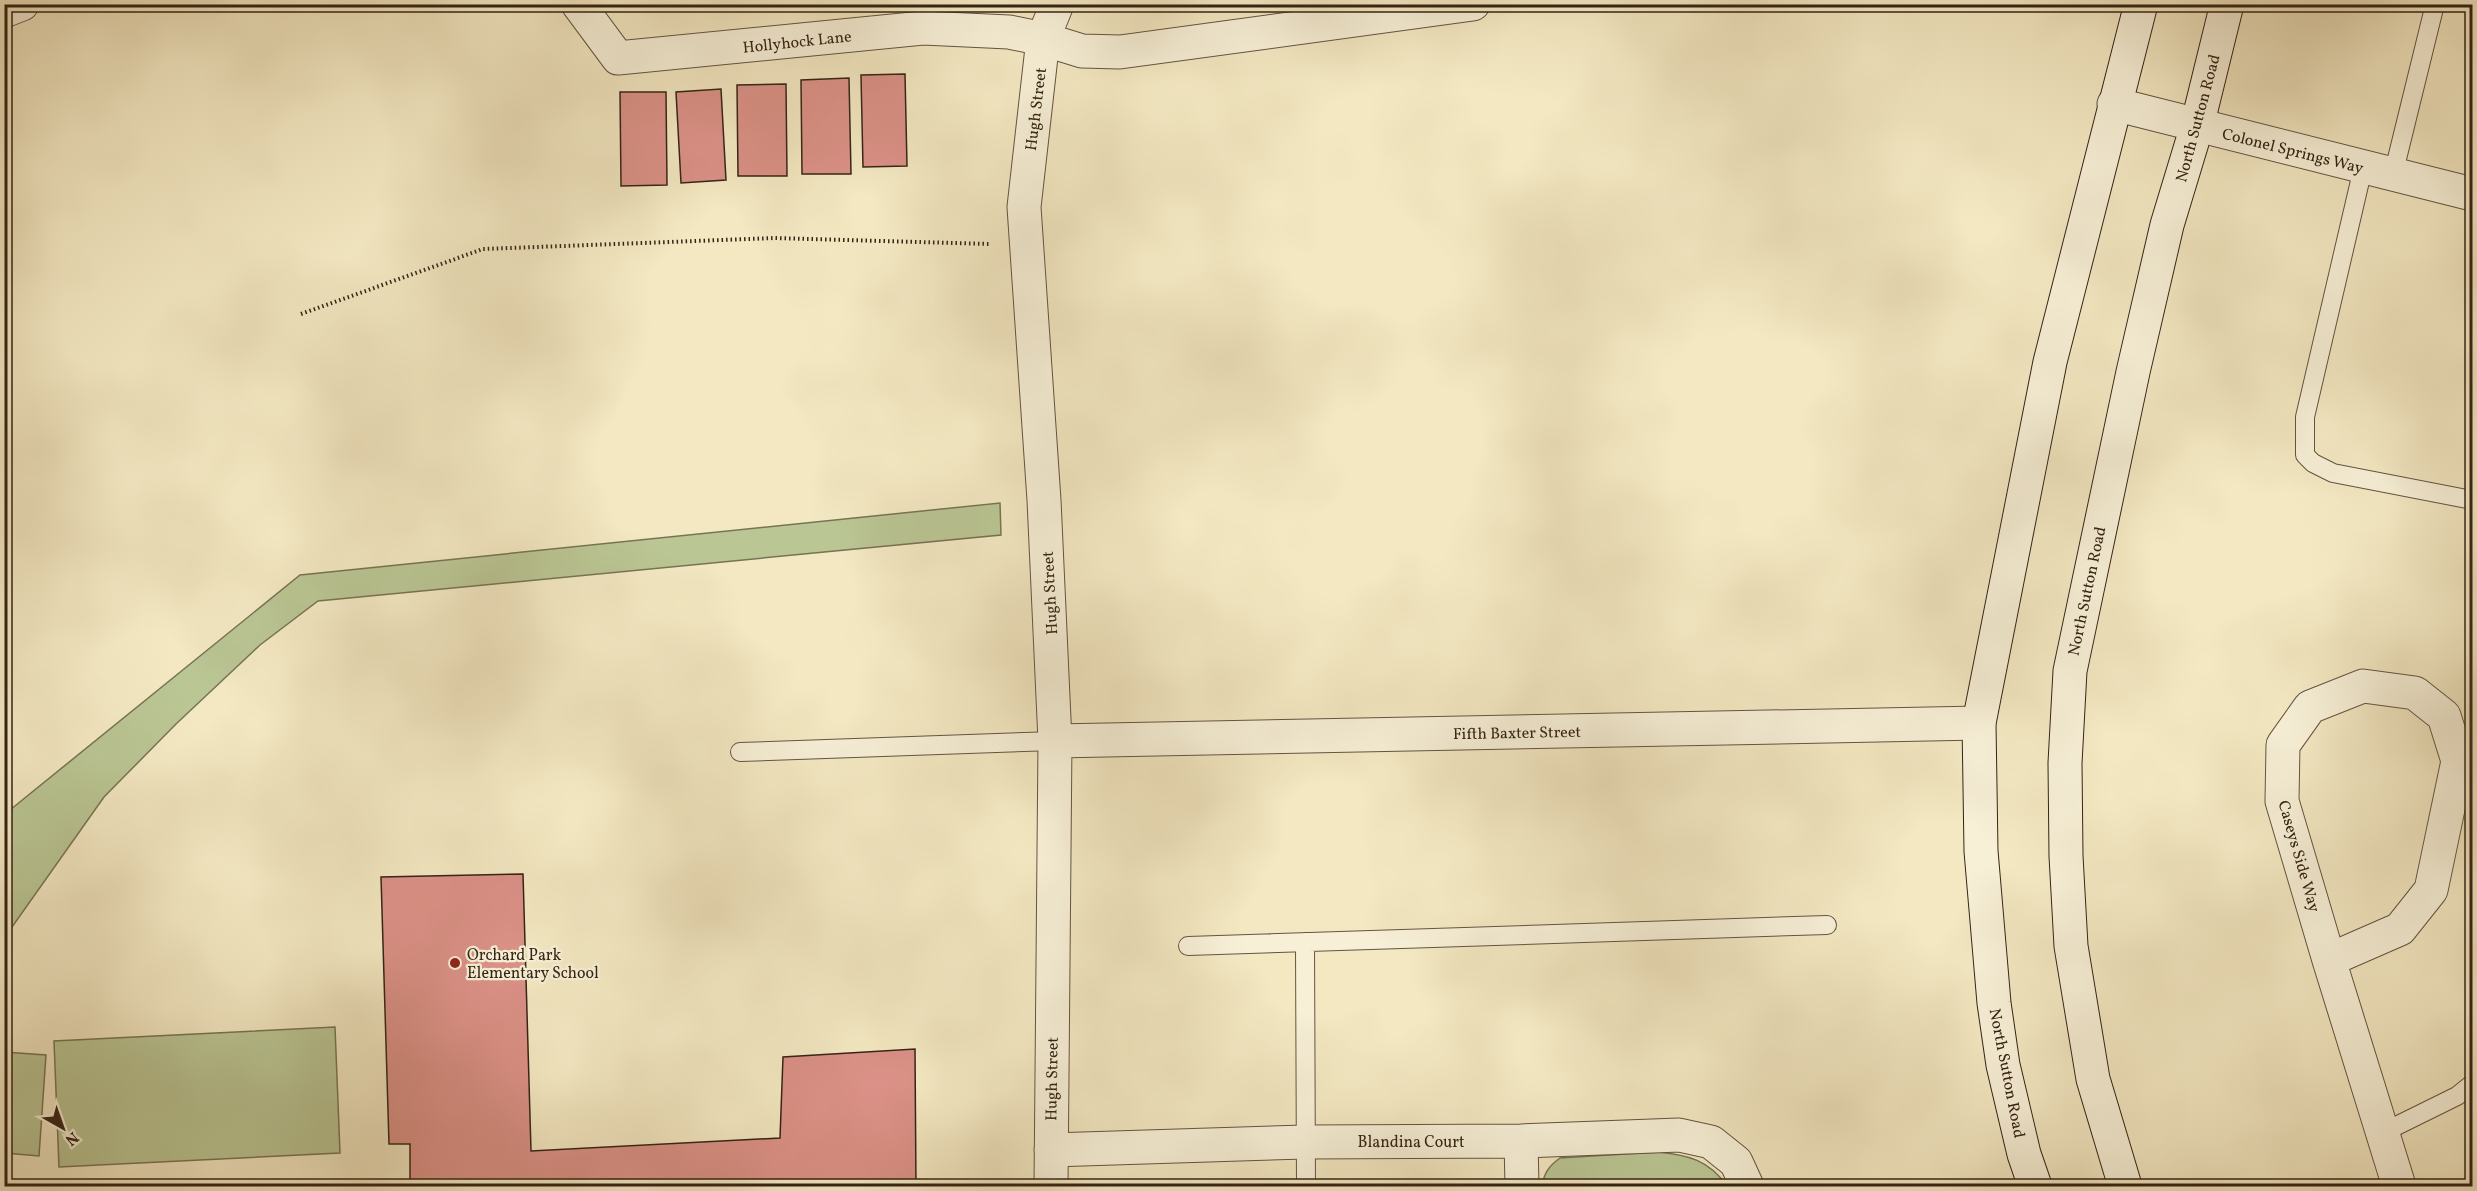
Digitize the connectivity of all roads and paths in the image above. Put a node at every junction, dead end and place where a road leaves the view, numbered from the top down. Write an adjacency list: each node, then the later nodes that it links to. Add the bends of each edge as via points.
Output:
1 (22, 4): 8 (street)
2 (578, 4): 9 (street, Hollyhock Lane, via 618,58)
3 (1057, 4): 10 (street, Hugh Street)
4 (1473, 4): 10 (street, Hollyhock Lane, via 1120,52 1082,51)
5 (2141, 4): 11 (street, North Sutton Road)
6 (2227, 4): 12 (street, North Sutton Road)
7 (2435, 4): 13 (lane)
8 (4, 11)
9 (922, 16): 10 (street, Hollyhock Lane)
10 (1043, 39): 15 (street, Hugh Street, via 1024,207)
11 (2114, 104): 12 (street, Colonel Springs Way); 18 (street, North Sutton Road, via 2050,362)
12 (2197, 126): 13 (street, Colonel Springs Way); 35 (street, North Sutton Road, via 2167,225 2070,671 2065,764 2071,946 2093,1079)
13 (2378, 172): 14 (street, Colonel Springs Way); 17 (lane, via 2305,417 2305,455 2333,473)
14 (2472, 194)
15 (1026, 245): 16 (path, via 775,238 483,249); 19 (street, Hugh Street, via 1044,500)
16 (301, 314)
17 (2472, 500)
18 (1979, 723): 19 (street, Fifth Baxter Street); 34 (street, North Sutton Road, via 1981,851 1994,1003 2003,1065)
19 (1055, 741): 20 (lane); 29 (street, Hugh Street)
20 (740, 752)
21 (1827, 926): 22 (lane)
22 (1305, 942): 23 (lane); 28 (lane)
23 (1188, 946)
24 (2329, 960): 24 (street, Caseys Side Way, via 2282,801 2283,745 2310,707 2363,686 2415,693 2444,716 2458,761 2431,890 2400,928); 26 (street, Caseys Side Way)
25 (2472, 1084): 26 (lane, via 2457,1096)
26 (2382, 1133): 36 (street, Caseys Side Way)
27 (1521, 1141): 28 (street, Blandina Court); 32 (street); 33 (street, Blandina Court, via 1679,1135 1711,1142 1736,1162)
28 (1305, 1142): 29 (street, Blandina Court); 31 (lane)
29 (1051, 1150): 30 (street, Hugh Street)
30 (1052, 1186)
31 (1306, 1186)
32 (1522, 1186)
33 (1747, 1186)
34 (2035, 1186)
35 (2125, 1186)
36 (2399, 1186)

